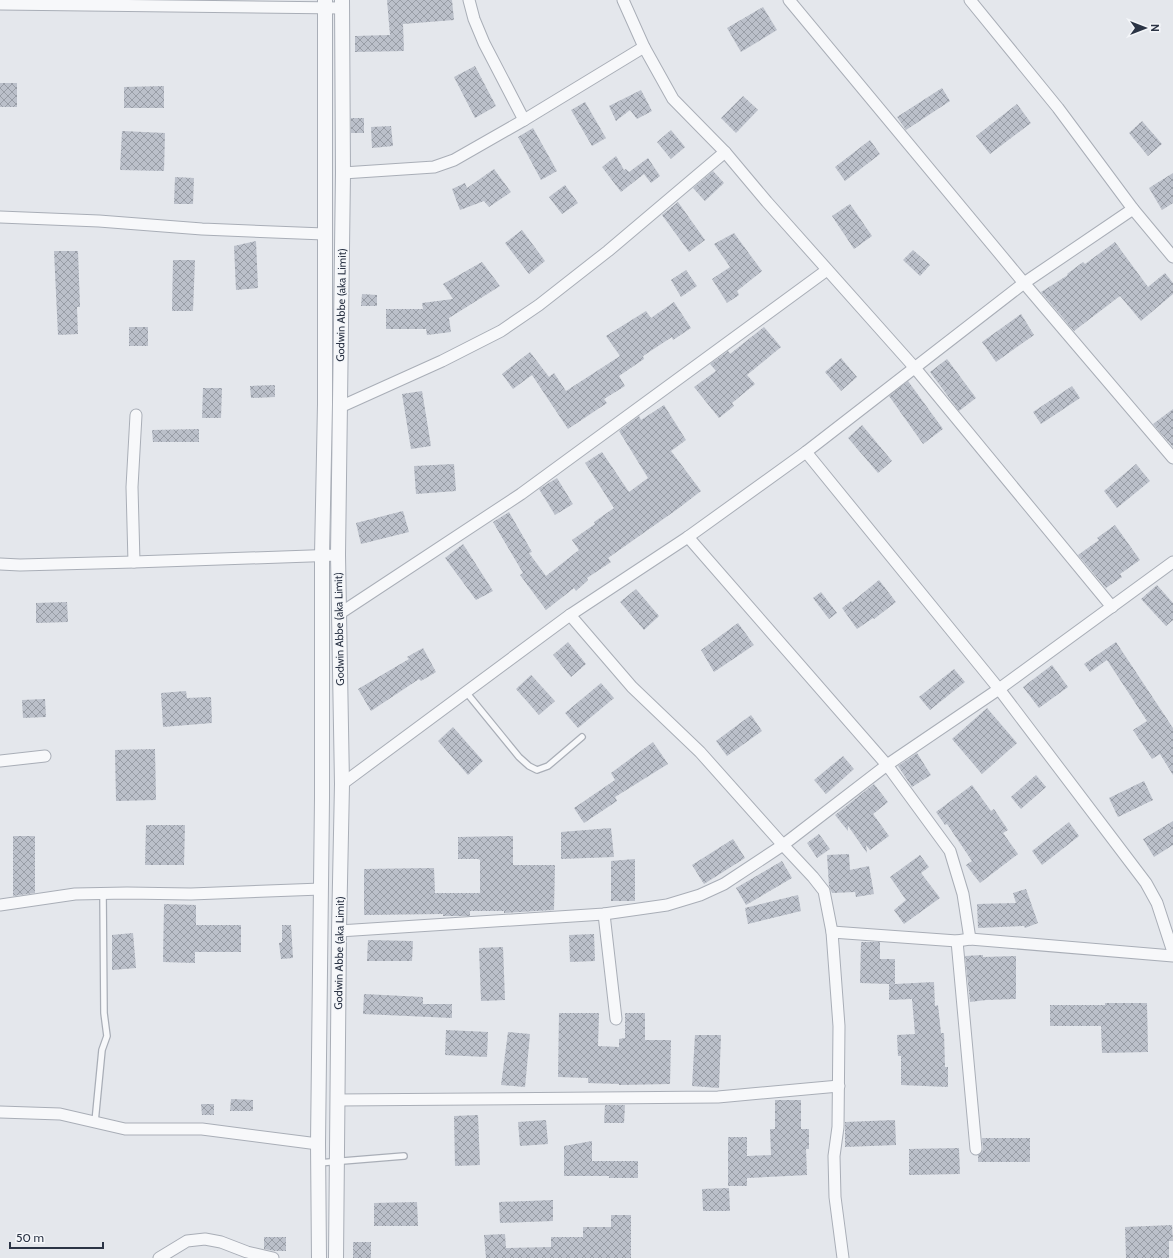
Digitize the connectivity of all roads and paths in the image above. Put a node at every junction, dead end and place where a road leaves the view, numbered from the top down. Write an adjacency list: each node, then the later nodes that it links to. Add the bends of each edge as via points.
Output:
1 (469, 0): 9 (street, via 484,43)
2 (623, 0): 8 (street)
3 (789, 0): 17 (street)
4 (970, 0): 12 (street, via 1058,108)
5 (0, 4): 6 (street)
6 (325, 4): 7 (street); 14 (street, Godwin Abbe (aka Limit))
7 (342, 4): 11 (street, Godwin Abbe (aka Limit))
8 (644, 47): 9 (street); 10 (street, via 673,99)
9 (524, 120): 11 (street, via 454,160 434,167)
10 (725, 152): 16 (street); 19 (street, via 608,251 501,331)
11 (343, 173): 19 (street, Godwin Abbe (aka Limit))
12 (1133, 209): 15 (street); 17 (street)
13 (0, 217): 14 (street)
14 (324, 234): 24 (street, Godwin Abbe (aka Limit), via 325,404)
15 (1173, 257)
16 (827, 270): 18 (street); 30 (street, via 521,494)
17 (1024, 283): 18 (street); 22 (street)
18 (915, 368): 21 (street); 29 (street)
19 (340, 407): 25 (street, Godwin Abbe (aka Limit))
20 (136, 415): 26 (street, via 132,487)
21 (806, 452): 23 (street); 32 (street)
22 (1173, 458)
23 (688, 537): 31 (street); 39 (street)
24 (322, 555): 25 (street); 26 (street); 35 (street, Godwin Abbe (aka Limit))
25 (338, 555): 30 (street, Godwin Abbe (aka Limit))
26 (134, 562): 28 (street)
27 (1173, 562): 29 (street)
28 (0, 564)
29 (1112, 606): 32 (street)
30 (339, 614): 36 (street, Godwin Abbe (aka Limit))
31 (570, 615): 33 (street); 41 (street, via 632,687 700,752)
32 (999, 689): 39 (street); 50 (street, via 1146,883 1157,903)
33 (466, 692): 34 (lane, via 519,757 537,770 548,766); 40 (street)
34 (582, 737)
35 (322, 749): 36 (street); 42 (street, Godwin Abbe (aka Limit))
36 (340, 749): 40 (street, Godwin Abbe (aka Limit))
37 (45, 756): 38 (street)
38 (0, 761)
39 (887, 765): 41 (street); 48 (street, via 950,851 963,894)
40 (342, 784): 46 (street, Godwin Abbe (aka Limit))
41 (783, 845): 45 (street, via 724,884 700,895 668,905); 47 (street, via 824,891)
42 (320, 889): 43 (street, via 191,894); 57 (street, Godwin Abbe (aka Limit))
43 (103, 893): 44 (street, via 74,894); 56 (lane, via 106,1036 102,1050)
44 (0, 905)
45 (604, 914): 46 (street); 52 (street)
46 (339, 931): 54 (street, Godwin Abbe (aka Limit))
47 (832, 932): 49 (street); 53 (street, via 839,1026)
48 (970, 939): 49 (street); 51 (street)
49 (957, 941): 58 (street)
50 (1173, 952)
51 (1173, 956)
52 (616, 1019)
53 (839, 1086): 54 (street, via 718,1097); 66 (street, via 834,1156 835,1196)
54 (337, 1100): 60 (street, Godwin Abbe (aka Limit))
55 (0, 1112): 56 (street, via 60,1114)
56 (95, 1122): 57 (street, via 125,1129 202,1129)
57 (318, 1144): 61 (street, Godwin Abbe (aka Limit))
58 (976, 1149)
59 (404, 1156): 60 (lane)
60 (337, 1162): 61 (lane); 65 (street, Godwin Abbe (aka Limit))
61 (318, 1163): 64 (street, Godwin Abbe (aka Limit))
62 (159, 1258): 63 (street, via 186,1241 205,1239)
63 (273, 1258)
64 (319, 1258)
65 (336, 1258)
66 (843, 1258)

